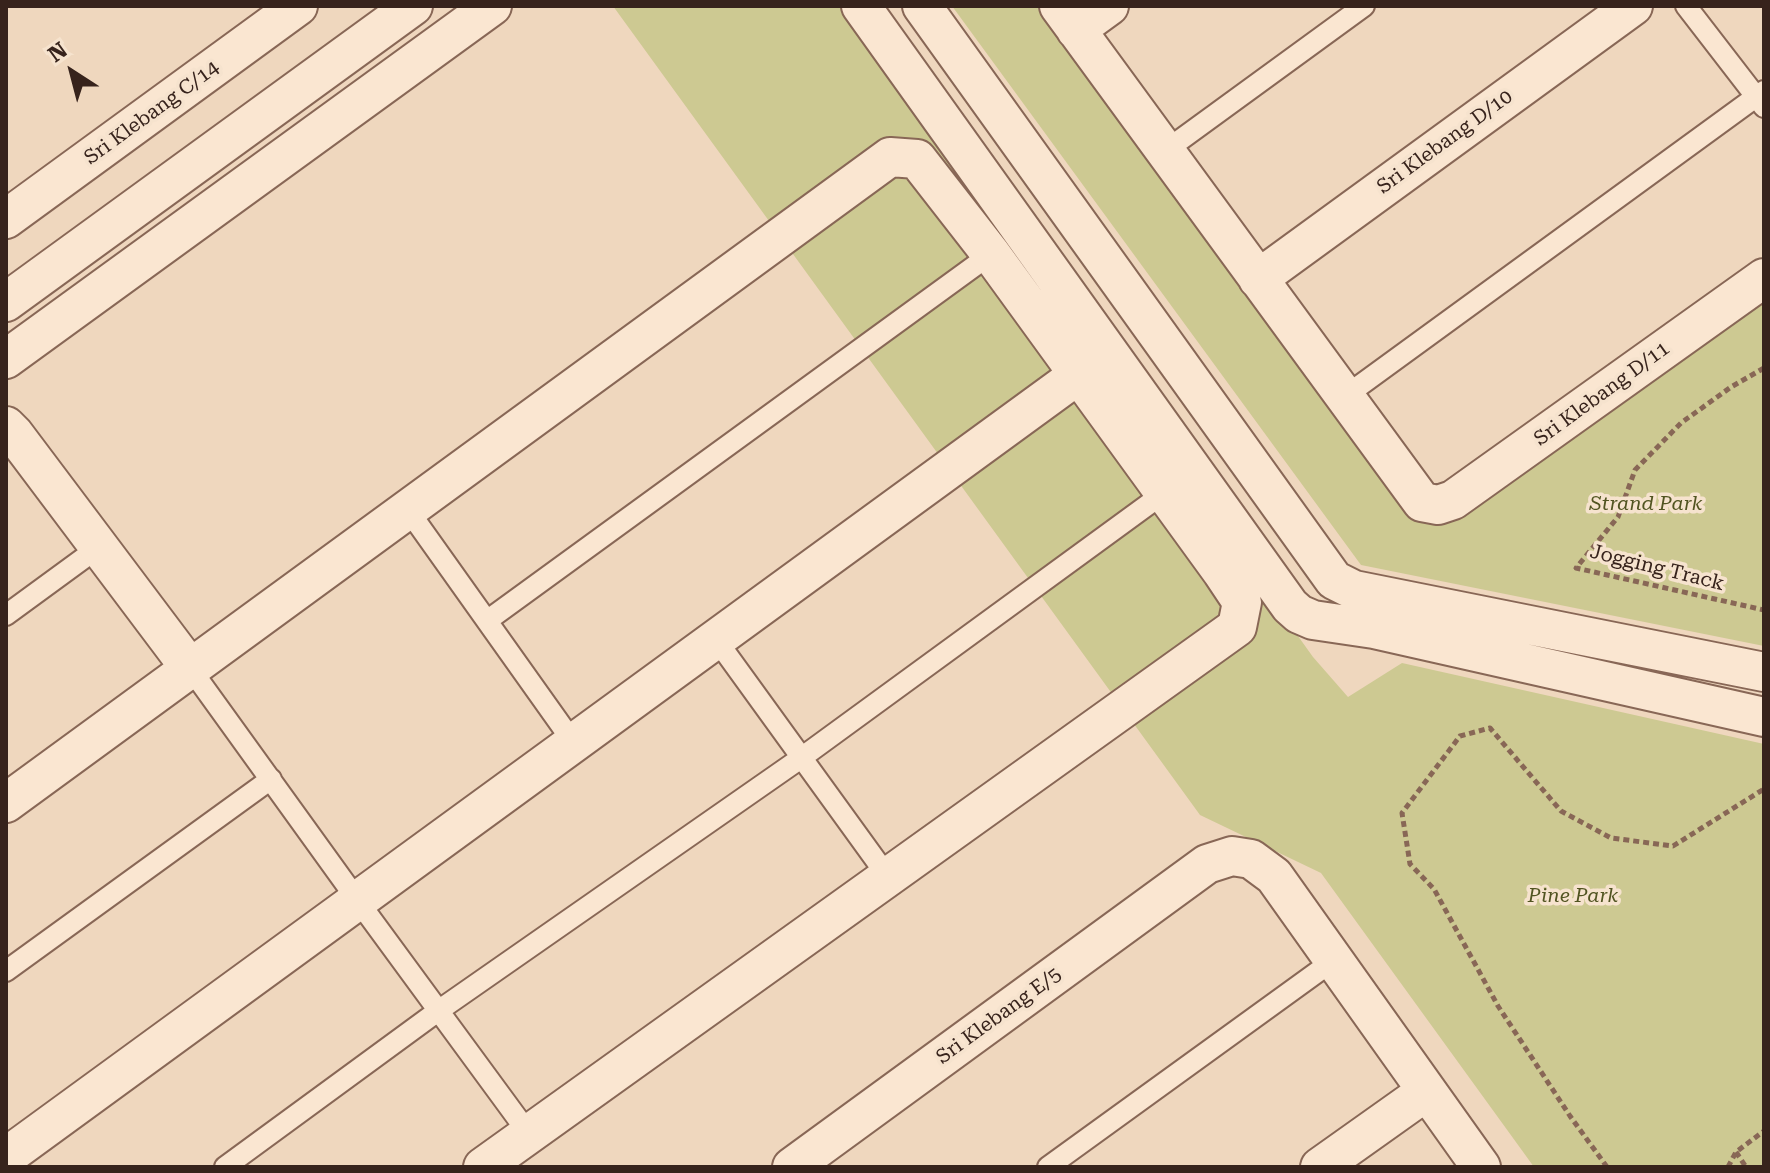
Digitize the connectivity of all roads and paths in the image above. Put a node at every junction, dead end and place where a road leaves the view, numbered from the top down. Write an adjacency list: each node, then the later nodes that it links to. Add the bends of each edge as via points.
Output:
1 (298, 6): 13 (street, Sri Klebang C/14)
2 (413, 6): 17 (street)
3 (492, 6): 18 (street)
4 (861, 6): 32 (street, via 1299,614)
5 (922, 6): 31 (street, via 1334,580 1354,590)
6 (1109, 6): 10 (street)
7 (1364, 6): 12 (lane)
8 (1633, 6): 16 (street, Sri Klebang D/10)
9 (1686, 6): 11 (lane)
10 (1068, 18): 12 (street)
11 (1761, 98): 21 (lane)
12 (1165, 151): 16 (street)
13 (6, 219)
14 (991, 254): 20 (street); 24 (street, via 917,159 890,157); 28 (lane)
15 (1764, 278): 21 (street, Sri Klebang D/11, via 1453,500 1438,505 1422,502)
16 (1258, 279): 21 (street)
17 (6, 302)
18 (6, 359)
19 (1764, 368): 26 (path, Jogging Track, via 1681,423 1635,470 1618,517 1576,568)
20 (1078, 375): 23 (street); 29 (street)
21 (1344, 397)
22 (6, 426): 25 (street)
23 (1164, 493): 34 (lane); 38 (street, via 1242,602 1237,627)
24 (408, 510): 28 (lane); 30 (street)
25 (99, 547): 27 (lane); 30 (street)
26 (1764, 610)
27 (6, 615)
28 (488, 620): 33 (lane)
29 (715, 638): 33 (street); 34 (lane)
30 (190, 668): 35 (lane); 37 (street)
31 (1764, 672)
32 (1764, 717)
33 (573, 742): 39 (street)
34 (801, 758): 38 (lane); 42 (lane)
35 (271, 779): 39 (lane); 41 (lane)
36 (1764, 789): 54 (path, via 1673,846 1611,838 1561,811 1490,728 1460,736 1402,813 1410,864 1434,889 1498,1006)
37 (6, 803)
38 (888, 877): 45 (street)
39 (358, 901): 42 (lane); 47 (street)
40 (1334, 960): 43 (street); 50 (street, Sri Klebang E/5, via 1274,876 1251,859 1232,856 1207,864); 51 (lane)
41 (6, 971)
42 (438, 1011): 45 (lane); 48 (lane)
43 (1427, 1091): 52 (street); 53 (street)
44 (1764, 1131): 46 (path)
45 (529, 1134): 49 (street)
46 (1736, 1152): 55 (path); 56 (path)
47 (6, 1157)
48 (225, 1167)
49 (483, 1167)
50 (792, 1167)
51 (1048, 1167)
52 (1320, 1167)
53 (1481, 1167)
54 (1607, 1167)
55 (1728, 1167)
56 (1746, 1167)

